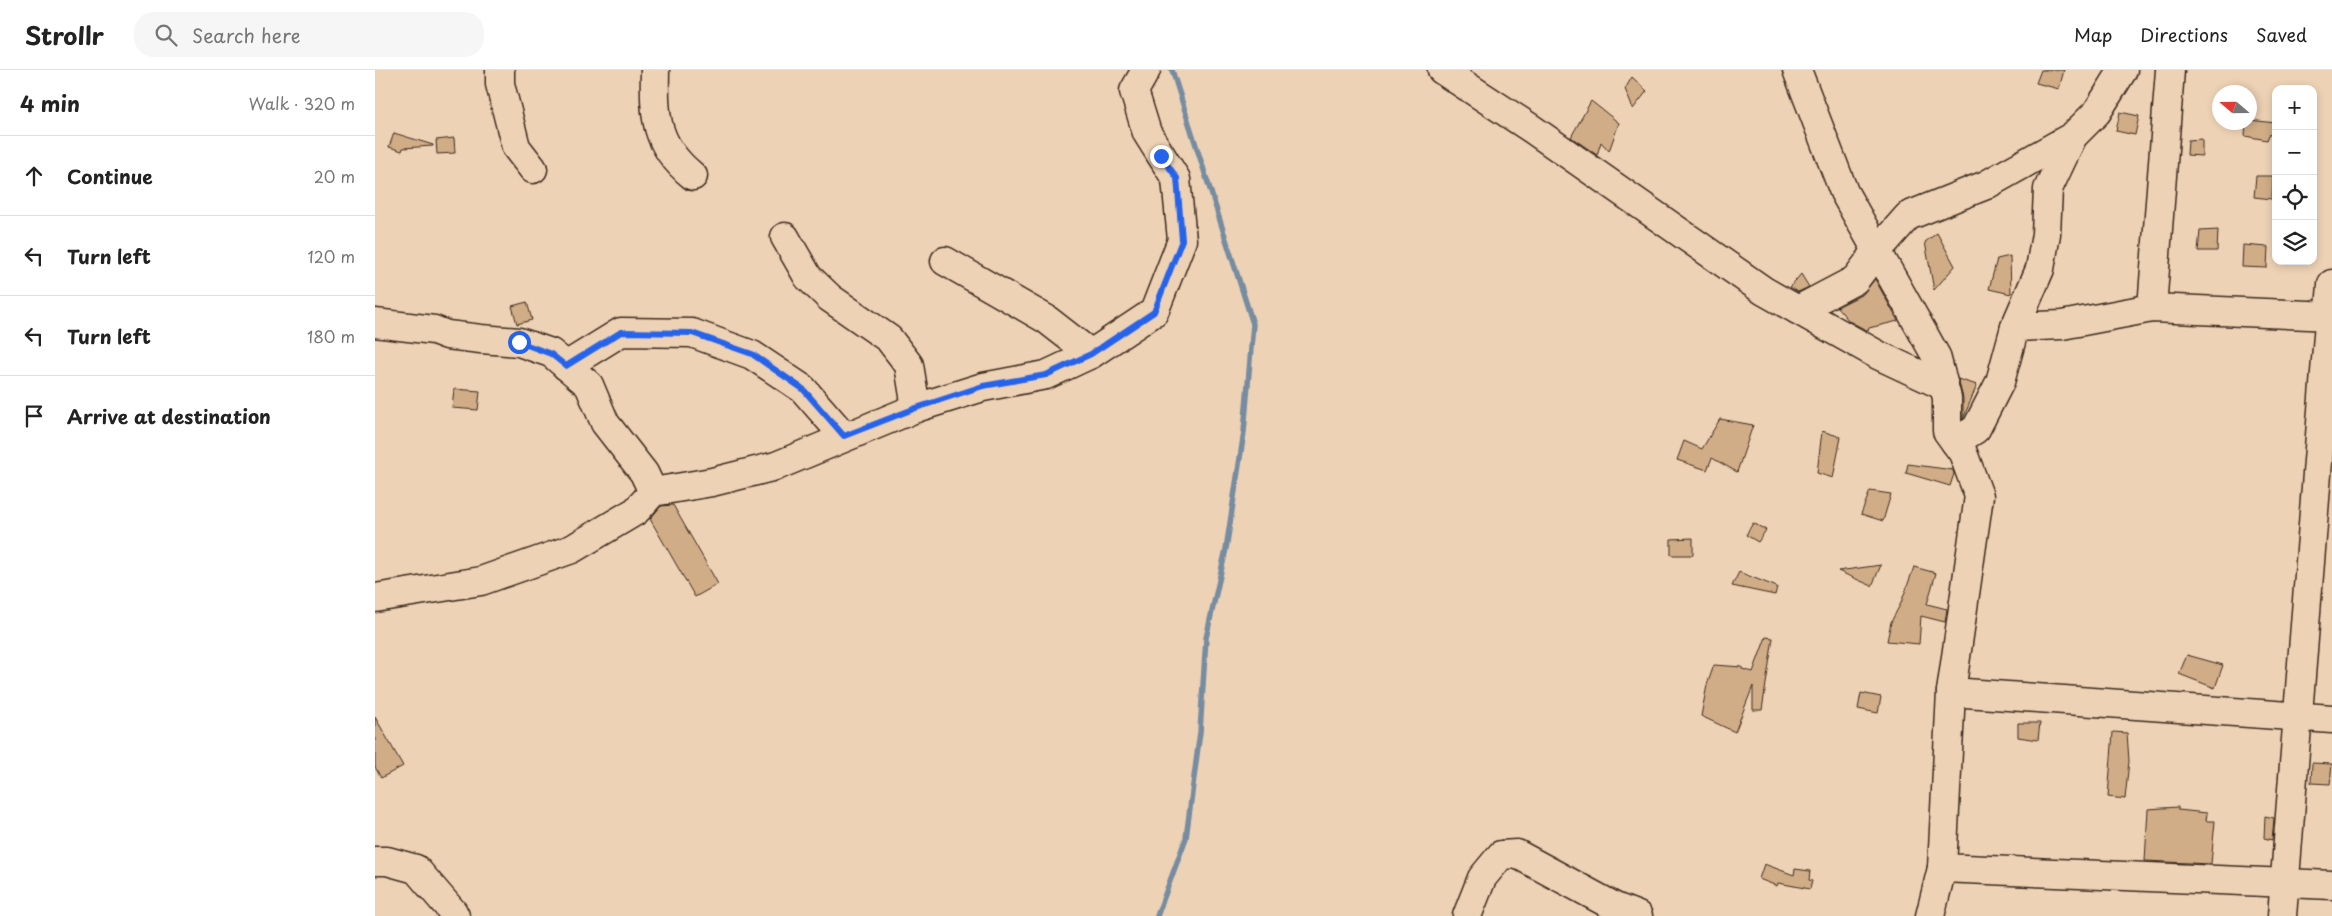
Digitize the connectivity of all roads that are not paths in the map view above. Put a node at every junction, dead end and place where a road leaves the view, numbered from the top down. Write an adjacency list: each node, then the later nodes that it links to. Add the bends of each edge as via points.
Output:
1 (500, 70): 9 (street, via 500,84 516,147)
2 (655, 70): 10 (street, via 657,122 665,146 676,162)
3 (1146, 70): 20 (street, via 1134,91 1147,133 1177,178 1182,240 1154,312)
4 (1442, 70): 16 (street, via 1533,129 1763,291)
5 (1797, 70): 12 (street, via 1844,192)
6 (2123, 70): 8 (street, via 2097,112)
7 (2170, 70): 15 (street)
8 (2073, 136): 12 (street, via 1986,185 1907,216); 19 (street, via 2048,189 2040,270)
9 (533, 169)
10 (693, 176)
11 (785, 237): 23 (street, via 808,277 830,298 889,339 909,365)
12 (1877, 250): 16 (street, via 1855,280); 22 (street, via 1936,356)
13 (945, 261): 20 (street, via 1046,318)
14 (2332, 284): 17 (street)
15 (2152, 308): 17 (street); 19 (street, via 2062,325)
16 (1798, 310): 22 (street, via 1878,355)
17 (2331, 316): 29 (street)
18 (375, 323): 21 (street, via 519,342 551,354)
19 (2015, 327): 25 (street, via 2000,382 1976,429)
20 (1091, 354): 23 (street, via 1046,375 983,386)
21 (566, 366): 24 (street, via 621,332 692,333 752,354 803,389); 26 (street, via 589,385 605,423 644,473)
22 (1944, 386): 25 (street, via 1947,431)
23 (916, 408): 24 (street)
24 (844, 436): 26 (street, via 776,466)
25 (1955, 442): 28 (street, via 1963,453 1979,496)
26 (653, 492): 27 (street, via 636,511 572,549 481,581)
27 (375, 598)
28 (1951, 692): 29 (street); 32 (street)
29 (2297, 718): 30 (street); 33 (street)
30 (2332, 719)
31 (375, 861): 35 (street, via 416,869)
32 (1942, 868): 33 (street); 38 (street)
33 (2284, 882): 34 (street); 39 (street)
34 (2332, 885)
35 (455, 916)
36 (1467, 916): 37 (street, via 1481,878 1501,855 1517,854)
37 (1638, 916)
38 (1930, 916)
39 (2282, 916)

